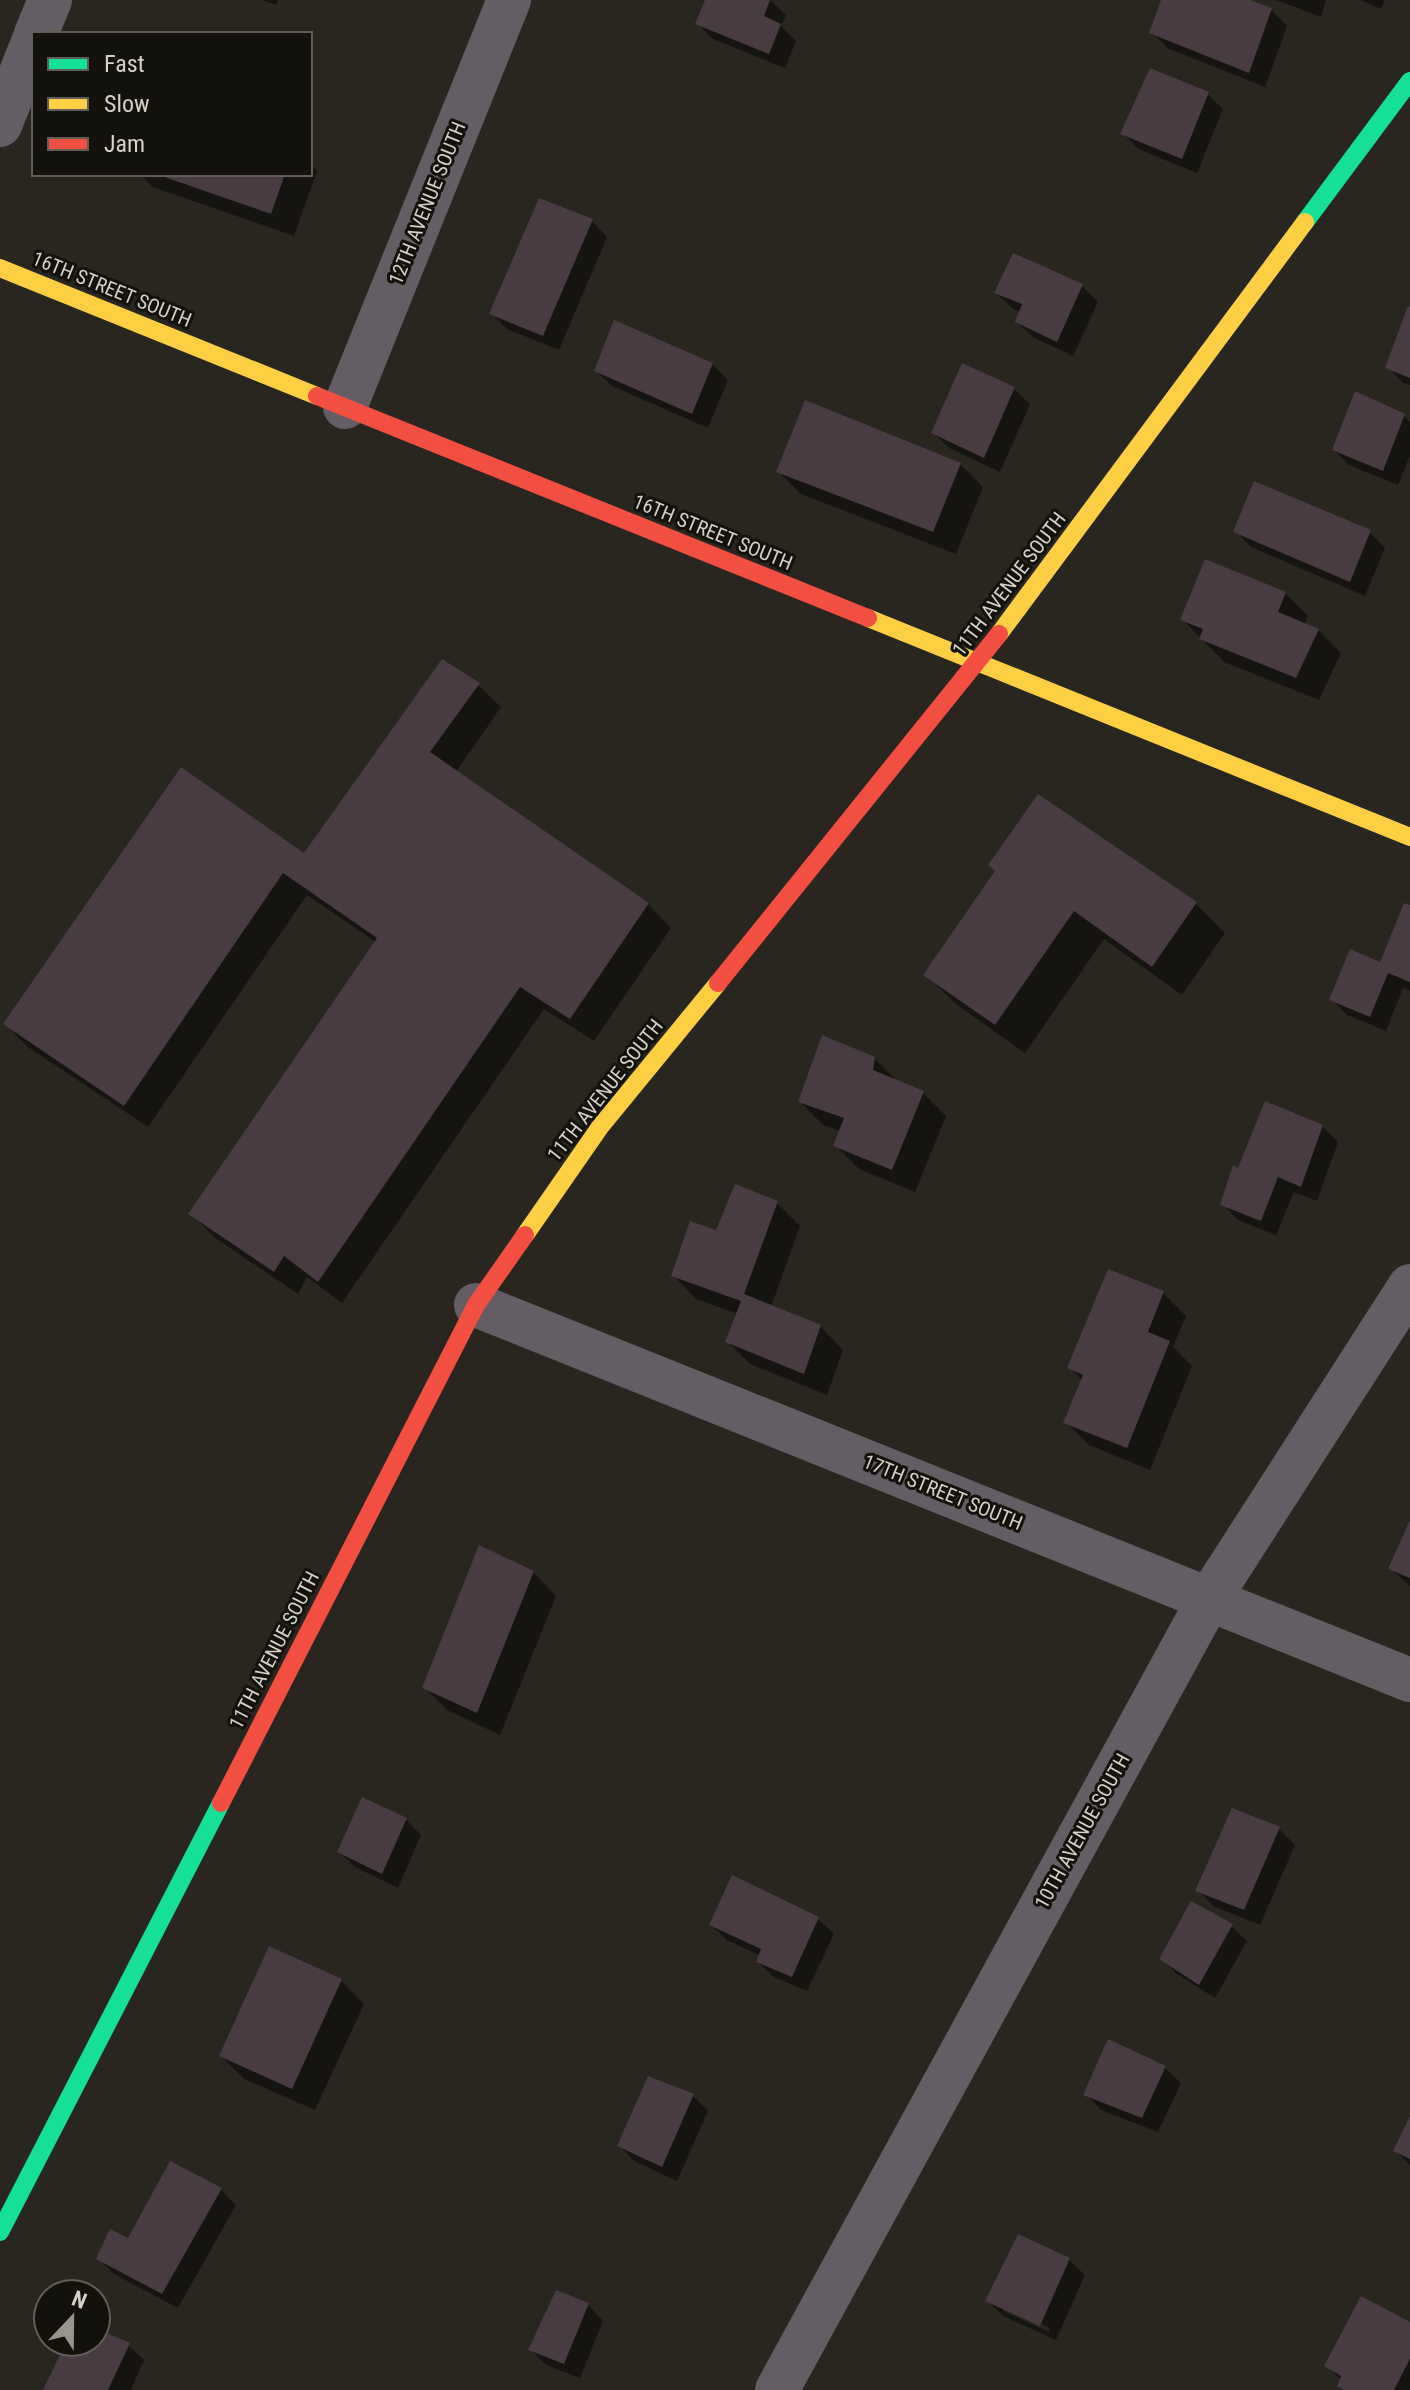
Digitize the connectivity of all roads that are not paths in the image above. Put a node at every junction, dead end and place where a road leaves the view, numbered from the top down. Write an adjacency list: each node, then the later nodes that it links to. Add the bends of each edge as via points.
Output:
1 (50, 0): 3 (street)
2 (509, 0): 8 (street, 12TH AVENUE SOUTH)
3 (37, 32)
4 (32, 45): 6 (street)
5 (1410, 81): 9 (street, 11TH AVENUE SOUTH)
6 (0, 125)
7 (0, 268): 8 (street, 16TH STREET SOUTH)
8 (345, 407): 9 (street, 16TH STREET SOUTH)
9 (978, 663): 10 (street, 16TH STREET SOUTH); 12 (street, 11TH AVENUE SOUTH, via 600,1127)
10 (1410, 837)
11 (1410, 1286): 13 (street, 10TH AVENUE SOUTH)
12 (476, 1305): 13 (street, 17TH STREET SOUTH); 15 (street, 11TH AVENUE SOUTH)
13 (1209, 1599): 14 (street, 17TH STREET SOUTH); 16 (street, 10TH AVENUE SOUTH)
14 (1410, 1680)
15 (0, 2232)
16 (777, 2390)

